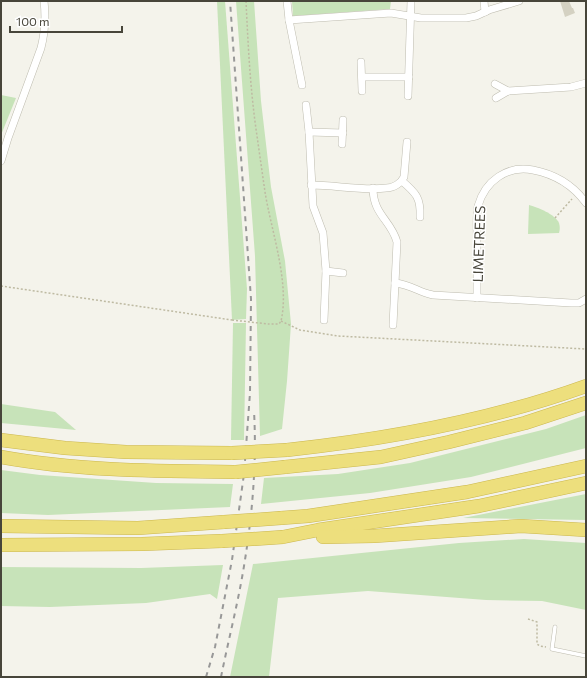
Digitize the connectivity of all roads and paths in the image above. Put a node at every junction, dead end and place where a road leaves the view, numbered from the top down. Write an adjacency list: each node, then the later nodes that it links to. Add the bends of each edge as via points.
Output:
1 (44, 1): 26 (street, via 46,18 41,48)
2 (246, 1): 41 (path, via 256,128 283,286)
3 (287, 1): 9 (street)
4 (411, 1): 8 (street)
5 (484, 1): 7 (street)
6 (519, 1): 7 (street)
7 (486, 12): 8 (street, via 466,18)
8 (410, 17): 9 (street, via 391,13); 12 (street)
9 (289, 20): 15 (street)
10 (361, 62): 11 (street)
11 (362, 77): 12 (street); 16 (street)
12 (409, 77): 18 (street)
13 (586, 83): 17 (street)
14 (495, 84): 17 (street)
15 (302, 85)
16 (362, 90)
17 (508, 91): 19 (street)
18 (408, 96)
19 (496, 98)
20 (306, 105): 22 (street)
21 (343, 120): 23 (street)
22 (309, 132): 23 (street); 28 (street)
23 (343, 133): 25 (street)
24 (407, 142): 27 (street)
25 (342, 144)
26 (1, 161)
27 (402, 181): 29 (street, via 393,187); 32 (street, via 416,193)
28 (311, 185): 29 (street); 34 (street, via 313,206 323,233)
29 (373, 188): 36 (street, via 373,200 377,210 395,234 397,242)
30 (578, 193): 31 (street, LIMETREES); 33 (path); 38 (street, LIMETREES, via 556,176 530,169 509,171 492,182 478,207)
31 (586, 203)
32 (420, 217)
33 (556, 218)
34 (326, 271): 35 (street); 40 (street)
35 (343, 273)
36 (395, 283): 38 (street, LIMETREES, via 441,296); 42 (street)
37 (1, 286): 41 (path, bridge, via 232,320 268,324 280,324)
38 (477, 298): 39 (street, LIMETREES, via 571,304)
39 (586, 299)
40 (324, 320)
41 (281, 321): 43 (path, via 300,330 338,336)
42 (393, 325)
43 (586, 348)
44 (586, 386): 46 (highway, bridge, via 513,410 456,424 373,439 287,450 232,453 126,452)
45 (586, 404): 47 (highway, bridge, via 517,425 381,457 285,468 236,472 136,470 30,462)
46 (1, 440)
47 (1, 457)
48 (586, 466): 50 (highway, bridge, via 467,492 308,516 138,528)
49 (586, 483): 52 (highway, via 479,506)
50 (1, 526)
51 (586, 530): 52 (highway, via 521,526 374,536)
52 (283, 537): 53 (highway, bridge, via 142,544)
53 (1, 545)
54 (528, 619): 56 (path, via 537,622 537,644)
55 (555, 627): 56 (lane)
56 (552, 647): 57 (lane)
57 (586, 656)
58 (358, 677): 59 (path)
59 (410, 677): 60 (path)
60 (422, 677)

